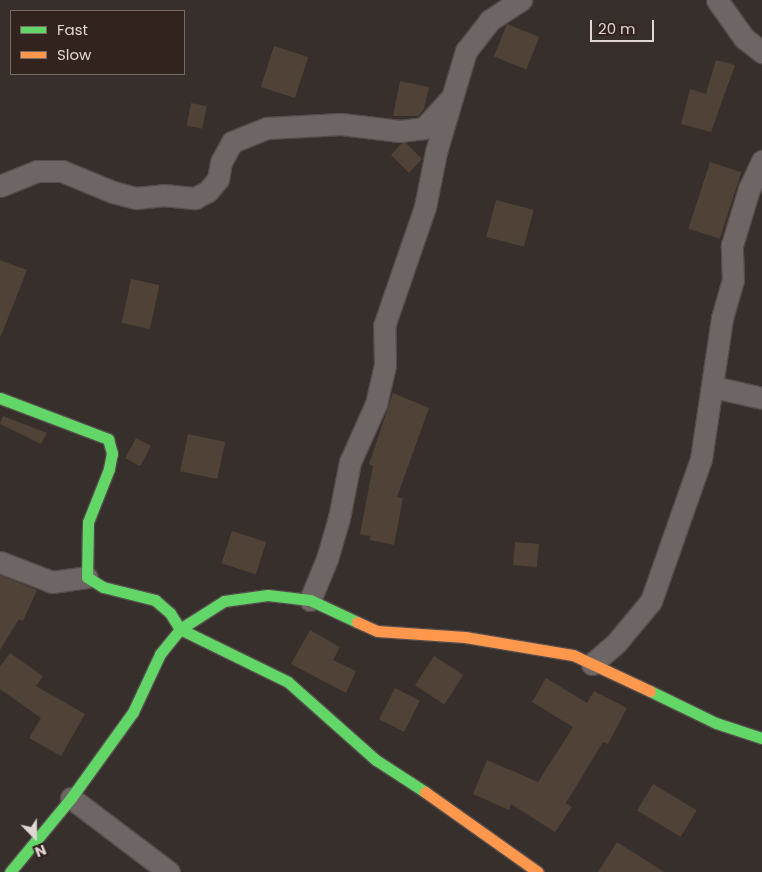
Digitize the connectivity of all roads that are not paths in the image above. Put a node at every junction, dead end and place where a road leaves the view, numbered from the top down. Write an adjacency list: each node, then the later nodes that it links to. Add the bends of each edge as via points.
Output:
1 (521, 0): 4 (street, via 490,20 466,51)
2 (718, 0): 3 (street, via 744,38)
3 (762, 52)
4 (451, 96): 6 (street, via 424,128 400,131 341,124 267,128 232,142 218,179 208,191 195,198 164,194 136,198 62,171 36,171); 12 (street, via 425,206 384,326 385,365 376,404 350,462 334,534)
5 (762, 161): 7 (street, via 749,189 732,245 732,280 722,318)
6 (0, 186)
7 (714, 388): 9 (street); 14 (street, via 701,459 651,601 617,642)
8 (0, 398): 11 (street, via 108,439 112,454 109,469 88,522)
9 (762, 398)
10 (0, 562): 11 (street, via 52,582)
11 (87, 577): 13 (street, via 103,586 155,600 170,612)
12 (310, 600): 13 (street, via 268,595 224,601); 14 (street, via 377,631 465,638 573,655)
13 (180, 629): 16 (street, via 160,654 133,712); 19 (street, via 288,682 376,760 479,828)
14 (592, 664): 15 (street, via 716,723)
15 (762, 738)
16 (70, 798): 17 (street); 18 (street)
17 (10, 872)
18 (168, 872)
19 (538, 872)

